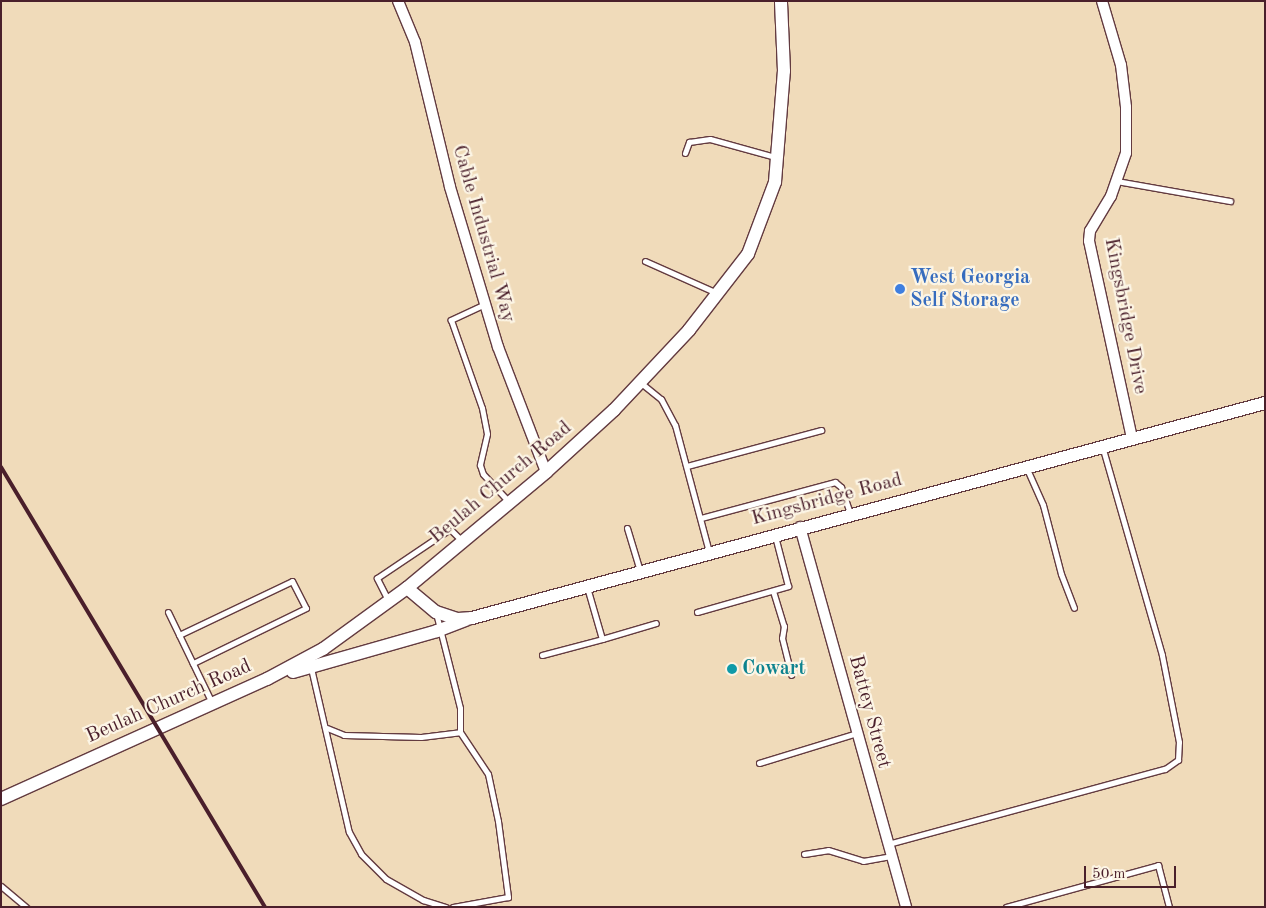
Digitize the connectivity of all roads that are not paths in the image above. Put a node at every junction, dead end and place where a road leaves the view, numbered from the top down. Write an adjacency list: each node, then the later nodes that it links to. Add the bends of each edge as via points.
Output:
1 (398, 1): 10 (street, Cable Industrial Way, via 415,42 450,187)
2 (781, 1): 5 (street, Beulah Church Road, via 784,71)
3 (1102, 1): 6 (street, Kingsbridge Drive, via 1120,65 1126,107 1126,153)
4 (685, 153): 5 (lane, via 689,142 710,139)
5 (776, 157): 9 (street, Beulah Church Road, via 775,182 748,254)
6 (1116, 181): 7 (lane); 14 (street, Kingsbridge Drive, via 1090,231 1089,241)
7 (1230, 201)
8 (645, 261): 9 (lane)
9 (717, 293): 11 (street, Beulah Church Road, via 689,330)
10 (485, 304): 18 (street, Cable Industrial Way); 19 (lane, via 450,320 482,408 488,434 480,465 483,474)
11 (640, 382): 16 (lane, via 669,411); 18 (street, Beulah Church Road)
12 (1265, 402): 14 (street, Kingsbridge Road)
13 (821, 430): 16 (lane)
14 (1132, 438): 15 (street, Kingsbridge Road)
15 (1102, 446): 17 (street, Kingsbridge Road); 51 (lane, via 1162,655 1179,742 1178,760 1165,769)
16 (687, 466): 21 (lane)
17 (1026, 466): 20 (street, Kingsbridge Road); 32 (lane, via 1043,505 1058,566)
18 (546, 472): 19 (street, Beulah Church Road)
19 (509, 502): 25 (street, Beulah Church Road)
20 (850, 513): 21 (lane, via 841,486 835,482); 22 (street, Kingsbridge Road)
21 (701, 518): 26 (lane)
22 (800, 527): 24 (street, Kingsbridge Road); 48 (street, Battey Street)
23 (627, 528): 27 (lane)
24 (774, 534): 26 (street, Kingsbridge Road); 30 (lane, via 788,586)
25 (462, 541): 29 (street, Beulah Church Road); 31 (lane, via 450,529 377,578)
26 (709, 552): 27 (street, Kingsbridge Road)
27 (640, 572): 28 (street, Kingsbridge Road)
28 (587, 586): 36 (street, Kingsbridge Road); 40 (lane)
29 (407, 588): 31 (street, Beulah Church Road); 34 (street, Kingsbridge Road)
30 (773, 591): 35 (lane); 44 (lane, via 784,626 782,638)
31 (389, 602): 42 (street, Beulah Church Road)
32 (1074, 608)
33 (168, 612): 39 (lane)
34 (436, 612): 36 (street, Kingsbridge Road, via 458,619); 38 (lane)
35 (697, 612)
36 (472, 618): 38 (street)
37 (656, 623): 40 (lane)
38 (442, 630): 42 (street); 47 (lane, via 460,708)
39 (179, 635): 43 (lane); 43 (lane, via 292,581 306,608)
40 (602, 639): 41 (lane)
41 (542, 655)
42 (309, 662): 45 (street, Beulah Church Road); 46 (lane)
43 (193, 663): 45 (lane)
44 (792, 675)
45 (212, 704): 50 (street, Beulah Church Road)
46 (326, 728): 47 (lane, via 344,735 421,737); 56 (lane, via 349,832 361,854 386,879 423,900)
47 (460, 732): 57 (lane, via 488,774 508,898)
48 (857, 733): 49 (lane); 51 (street, Battey Street)
49 (759, 763)
50 (1, 799)
51 (888, 844): 53 (street, Battey Street)
52 (804, 854): 53 (lane, via 828,850 863,861)
53 (891, 856): 58 (street, Battey Street)
54 (1, 886): 55 (lane)
55 (26, 907)
56 (446, 907)
57 (453, 907)
58 (906, 907)
59 (1006, 907): 60 (lane, via 1158,865)
60 (1169, 907)

